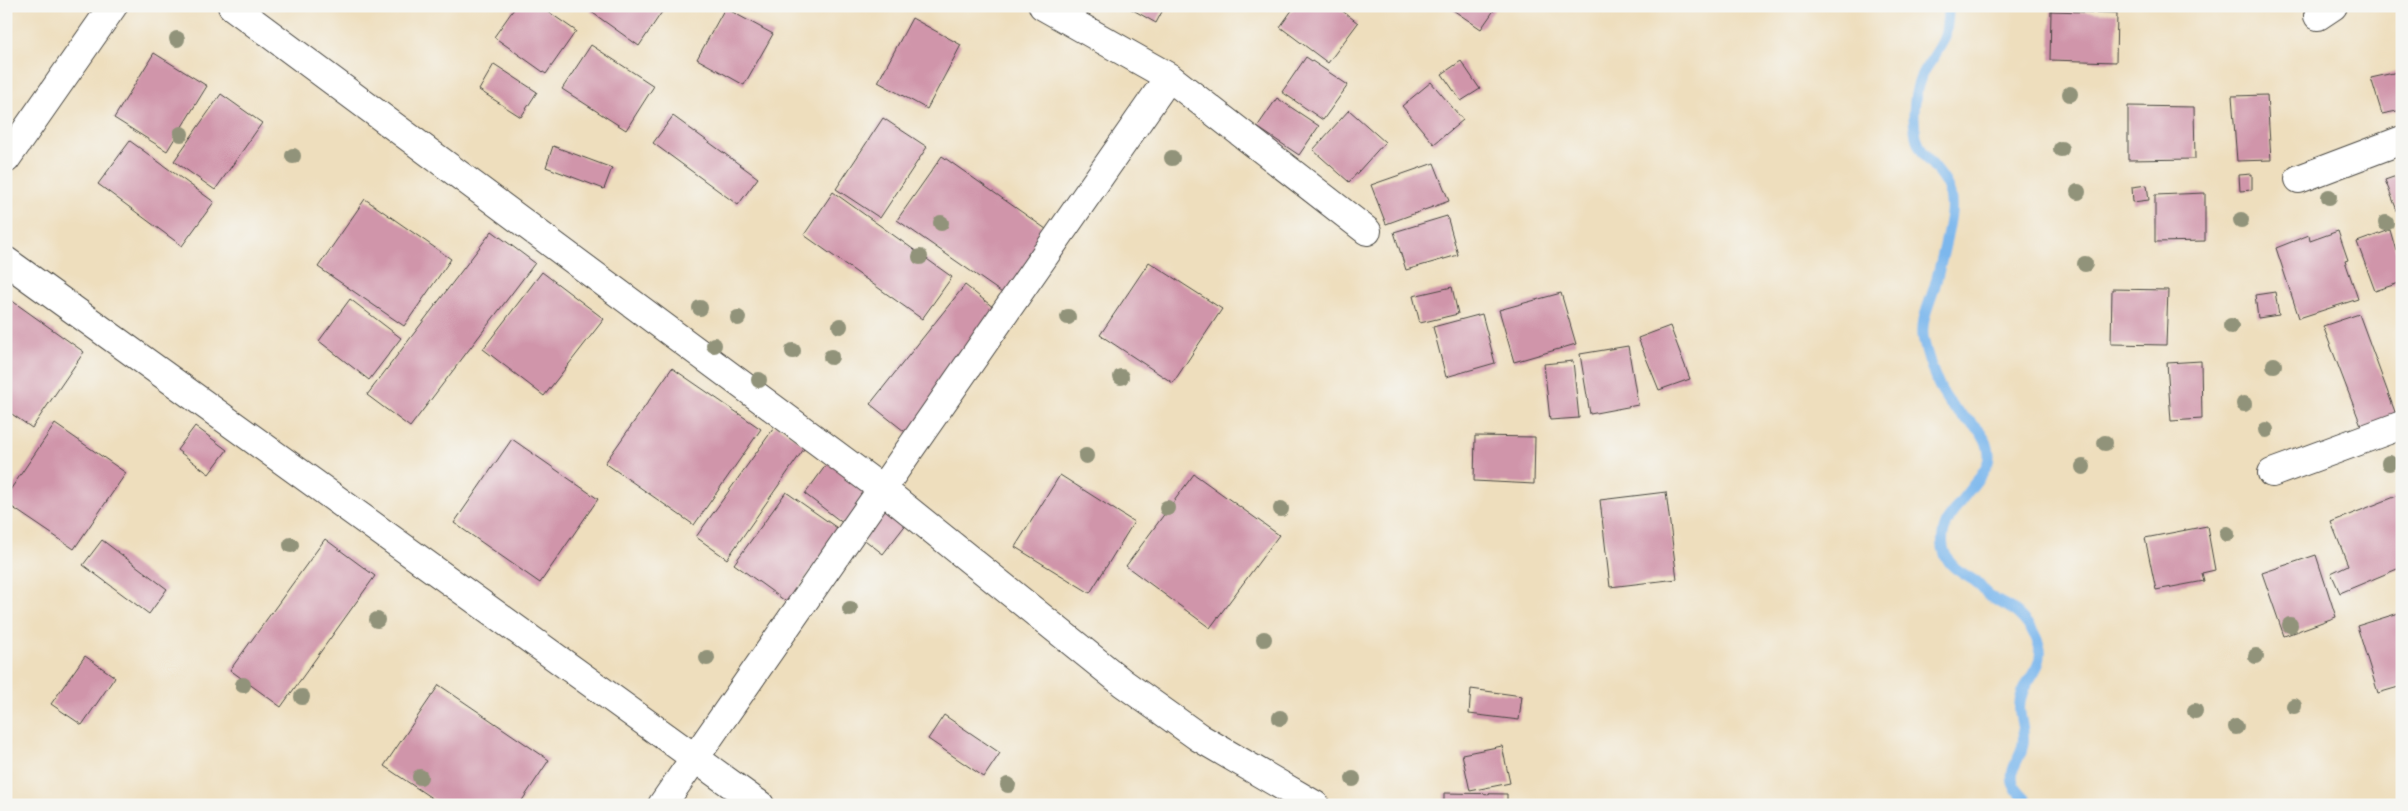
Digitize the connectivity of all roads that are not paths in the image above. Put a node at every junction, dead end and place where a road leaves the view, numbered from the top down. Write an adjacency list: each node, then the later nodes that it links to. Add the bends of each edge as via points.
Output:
1 (113, 6): 6 (street)
2 (232, 6): 12 (street)
3 (1044, 6): 4 (street)
4 (1169, 77): 8 (street); 12 (street)
5 (2402, 140): 7 (street)
6 (6, 159)
7 (2299, 179)
8 (1367, 231)
9 (6, 261): 13 (street)
10 (2402, 425): 11 (street)
11 (2272, 473)
12 (882, 489): 13 (street); 16 (street, via 1123,682 1200,738)
13 (695, 757): 14 (street); 15 (street)
14 (662, 805)
15 (760, 805)
16 (1315, 805)

